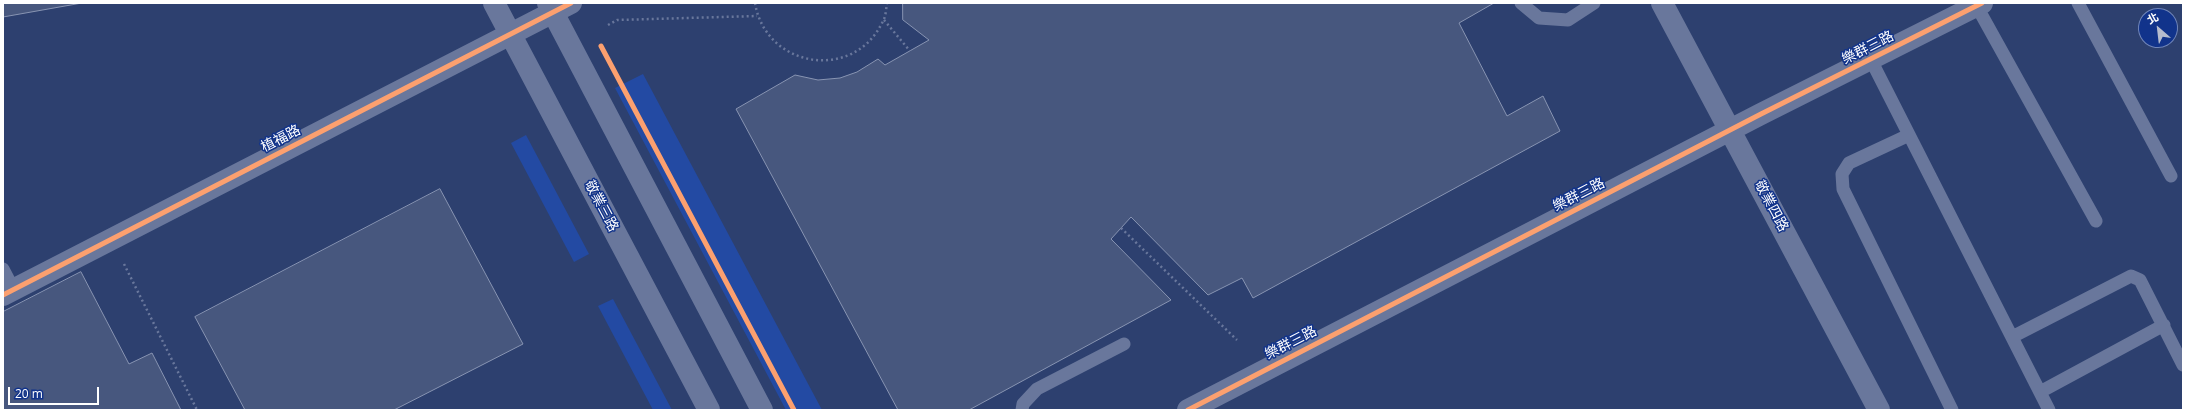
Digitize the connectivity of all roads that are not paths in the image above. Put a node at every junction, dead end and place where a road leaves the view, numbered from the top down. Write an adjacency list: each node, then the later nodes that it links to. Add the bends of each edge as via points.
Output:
1 (494, 3): 8 (street, 敬業三路)
2 (1521, 3): 3 (lane, via 1539,18 1568,20)
3 (1594, 3)
4 (1662, 3): 10 (street, 敬業四路)
5 (2078, 3): 12 (lane)
6 (1978, 4): 9 (street, 樂群三路); 13 (lane)
7 (557, 6): 8 (street, 植福路); 22 (street)
8 (510, 35): 15 (street, 植福路); 21 (street, 敬業三路)
9 (1871, 60): 10 (street, 樂群三路); 11 (lane)
10 (1729, 130): 24 (street, 樂群三路); 25 (street, 敬業四路)
11 (1909, 135): 17 (lane); 26 (lane, via 1850,163 1842,174 1843,189)
12 (2171, 176)
13 (2096, 221)
14 (3, 269): 15 (lane)
15 (9, 292)
16 (2164, 326): 17 (lane, via 2140,280 2131,276); 19 (lane); 20 (lane)
17 (2012, 337): 20 (lane)
18 (1124, 344): 23 (lane, via 1037,389 1023,404)
19 (2183, 365)
20 (2040, 392): 27 (lane)
21 (709, 410)
22 (762, 410)
23 (1022, 410)
24 (1188, 410)
25 (1879, 410)
26 (1952, 410)
27 (2049, 410)

